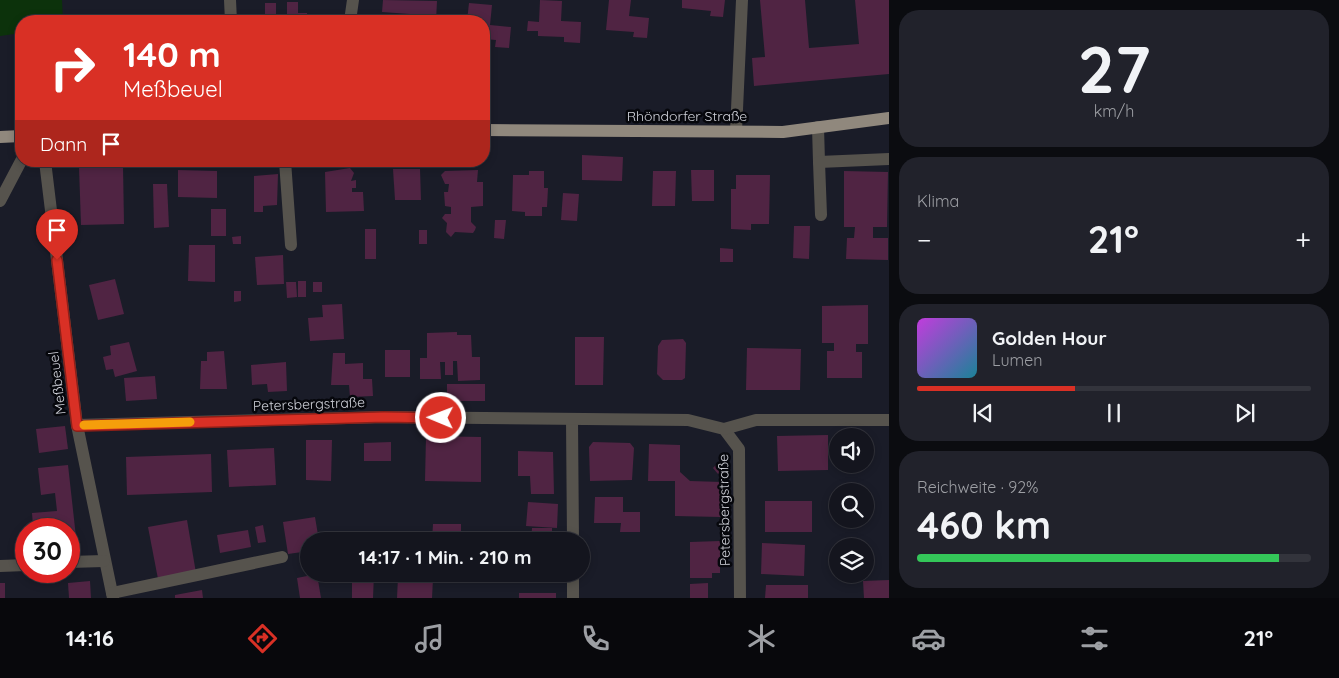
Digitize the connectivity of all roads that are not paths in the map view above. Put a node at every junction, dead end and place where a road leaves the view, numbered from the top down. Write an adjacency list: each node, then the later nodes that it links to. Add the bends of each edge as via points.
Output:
1 (230, 0): 4 (street)
2 (353, 0): 5 (street)
3 (742, 0): 9 (street)
4 (231, 15)
5 (351, 15)
6 (889, 118): 7 (main road, Rhöndorfer Straße)
7 (818, 127): 9 (main road, Rhöndorfer Straße, via 782,132); 13 (street)
8 (490, 130): 9 (main road, Rhöndorfer Straße)
9 (736, 132)
10 (15, 136): 11 (main road)
11 (0, 137)
12 (889, 159): 13 (street)
13 (820, 162): 20 (street)
14 (18, 167): 17 (street)
15 (47, 167): 24 (street, Meßbeuel)
16 (285, 167): 21 (street)
17 (13, 176): 18 (street); 19 (street)
18 (0, 177)
19 (0, 201)
20 (821, 215)
21 (291, 245)
22 (572, 420): 24 (street, Petersbergstraße, via 384,417); 25 (street, Petersbergstraße, via 688,420); 26 (street)
23 (889, 420): 25 (street, via 756,420)
24 (77, 426): 28 (street, Meßbeuel)
25 (724, 429): 35 (street, Petersbergstraße, via 739,449)
26 (573, 532)
27 (282, 557): 33 (street)
28 (104, 561): 29 (street); 33 (street, Meßbeuel)
29 (80, 562)
30 (15, 565): 31 (street)
31 (0, 566)
32 (573, 582): 34 (street)
33 (112, 596)
34 (573, 598)
35 (740, 598)

